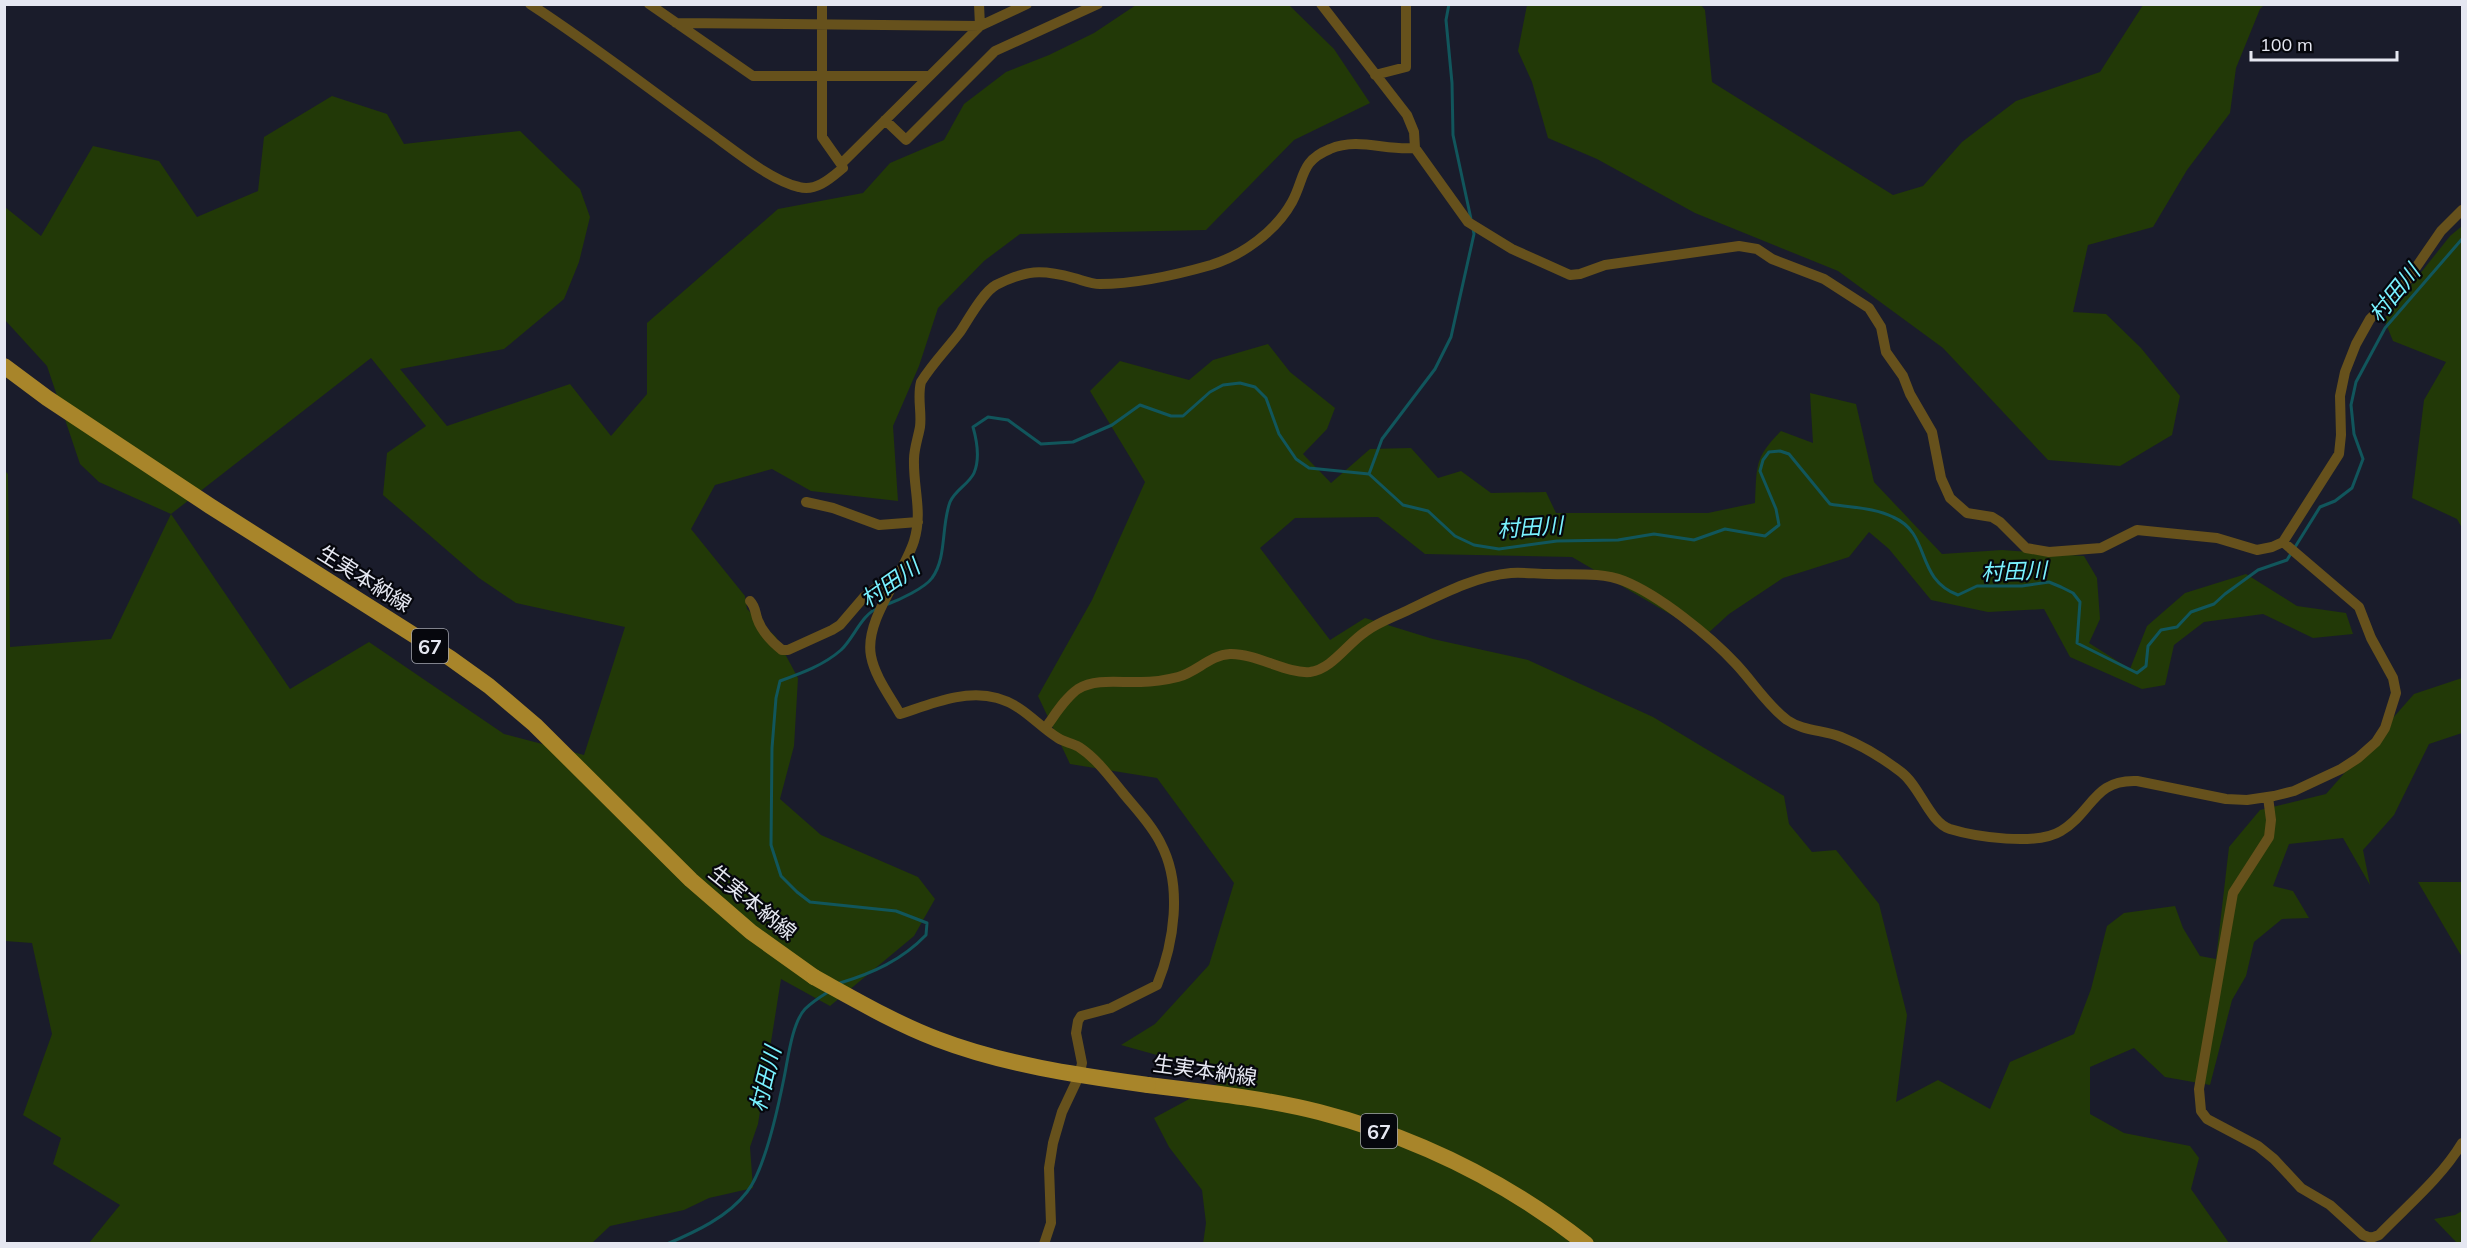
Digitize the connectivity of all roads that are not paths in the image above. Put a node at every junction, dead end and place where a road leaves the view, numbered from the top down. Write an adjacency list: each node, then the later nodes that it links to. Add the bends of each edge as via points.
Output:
1 (530, 4): 17 (street, via 724,143 787,182 810,188 827,181 843,168)
2 (649, 4): 9 (street)
3 (822, 4): 10 (street)
4 (979, 4): 11 (street)
5 (1027, 4): 11 (street)
6 (1098, 4): 15 (street, via 995,51 906,140)
7 (1321, 4): 12 (street)
8 (1406, 4): 12 (street, via 1406,67)
9 (676, 23): 10 (street); 13 (street, via 753,76)
10 (822, 24): 11 (street); 13 (street)
11 (980, 26): 14 (street)
12 (1375, 75): 16 (street, via 1407,115 1414,132)
13 (822, 76): 14 (street); 17 (street, via 822,137)
14 (929, 76): 15 (street)
15 (885, 120): 17 (street)
16 (1414, 148): 21 (street, via 1400,150 1361,143 1331,148 1307,164 1284,214 1258,240 1234,257 1211,265 1116,284 1096,284 1044,270 993,286 921,382 914,458); 22 (street, via 1473,226 1570,275 1605,265 1739,246 1757,249 1854,297 1877,318 1886,352 1932,432 1941,478 1950,498 1968,513 2000,522 2026,548 2049,552 2101,548 2137,530 2217,538 2257,550)
17 (841, 164)
18 (2463, 210): 22 (street, via 2441,231 2406,282 2370,319 2356,344 2340,396 2339,454)
19 (4, 366): 30 (main road, 生実本納線 / 67, bridge, via 210,507 489,686 535,724 690,880 751,932 814,977 895,1020 974,1052 1067,1074 1221,1094 1317,1112 1399,1138 1451,1159 1519,1196)
20 (806, 502): 21 (street, via 879,525)
21 (918, 522): 23 (street, via 914,542)
22 (2283, 542): 26 (street, via 2359,607 2393,678 2396,693 2385,728 2358,758 2319,781)
23 (896, 579): 24 (street, via 864,597 840,625 788,650 782,650 771,639); 25 (street, via 871,637 871,656 900,714 959,696 996,698 1025,711)
24 (750, 601)
25 (1046, 728): 26 (street, via 1077,690 1089,684 1180,676 1229,654 1305,673 1331,663 1367,630 1478,581 1512,573 1605,576 1649,594 1706,635 1797,727 1841,737 1903,773 1946,828 2008,838 2043,838 2059,833 2106,787 2122,781 2226,799); 29 (street, via 1096,761 1147,822 1170,862 1174,894 1173,934 1157,985 1078,1021 1076,1033 1082,1063 1053,1143 1052,1223)
26 (2268, 797): 28 (street, via 2269,837 2233,893 2199,1089 2201,1111 2213,1123 2258,1146 2301,1188 2330,1205)
27 (2463, 1143): 28 (street, via 2432,1182)
28 (2372, 1241)
29 (1044, 1244)
30 (1586, 1244)

